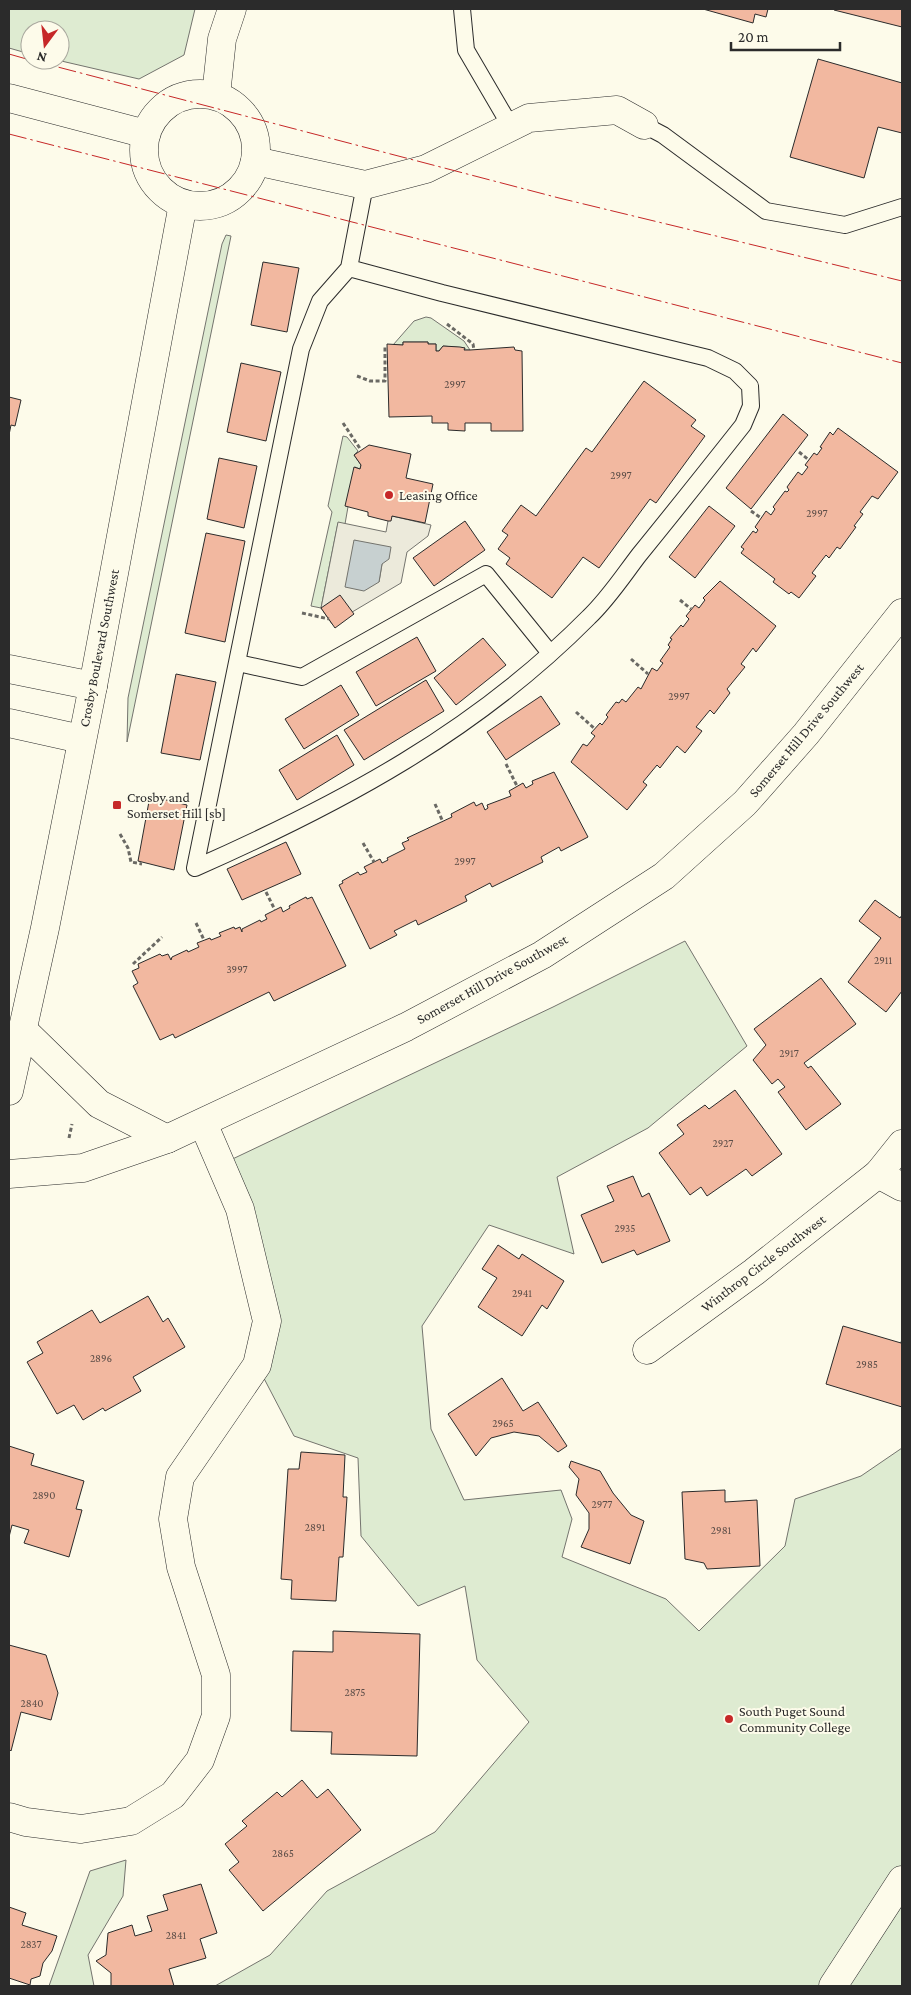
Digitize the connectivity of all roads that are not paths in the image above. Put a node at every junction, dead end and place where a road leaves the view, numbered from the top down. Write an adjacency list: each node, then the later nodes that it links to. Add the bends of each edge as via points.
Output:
1 (232, 9): 3 (street, via 222,39)
2 (462, 9): 6 (lane, via 466,50)
3 (216, 95): 7 (street, via 198,93 177,98 161,108 148,124); 8 (street, via 231,102 244,114 257,145)
4 (9, 98): 7 (street)
5 (644, 125): 6 (street, via 617,110 529,118); 11 (lane, via 663,135 766,211 845,225)
6 (511, 127): 9 (street, via 426,170)
7 (146, 134): 10 (street, via 144,163 152,181 166,195)
8 (255, 161): 9 (street); 10 (street, via 249,178 239,191 222,202 203,206)
9 (365, 185): 12 (lane)
10 (183, 204): 17 (street, Crosby Boulevard Southwest)
11 (902, 207)
12 (349, 268): 14 (lane, via 442,294 708,358 735,371 750,386 751,406 743,425 591,616); 15 (lane, via 320,301 301,349)
13 (901, 618): 22 (street, Somerset Hill Drive Southwest, via 745,803 664,876 542,955 406,1027)
14 (550, 653): 15 (lane, via 486,574 302,677); 15 (lane, via 458,728 400,765 287,827 195,868)
15 (238, 662)
16 (9, 669): 17 (street)
17 (92, 686): 19 (street, Crosby Boulevard Southwest)
18 (9, 723): 19 (street)
19 (81, 739): 20 (street, Crosby Boulevard Southwest)
20 (22, 1029): 21 (street, Crosby Boulevard Southwest); 23 (street, via 99,1104)
21 (9, 1091)
22 (203, 1123): 23 (street, Somerset Hill Drive Southwest); 29 (street, via 240,1209 267,1321 257,1365 180,1477 173,1519 181,1567 216,1675 216,1716 200,1760 173,1795 131,1821 81,1829)
23 (167, 1139): 25 (street, Somerset Hill Drive Southwest, via 83,1168)
24 (902, 1144): 26 (street, Winthrop Circle Southwest)
25 (9, 1174)
26 (878, 1174): 27 (street); 28 (street, Winthrop Circle Southwest, via 754,1272)
27 (902, 1186)
28 (647, 1350)
29 (9, 1817)
30 (902, 1880): 31 (street)
31 (833, 1986)

